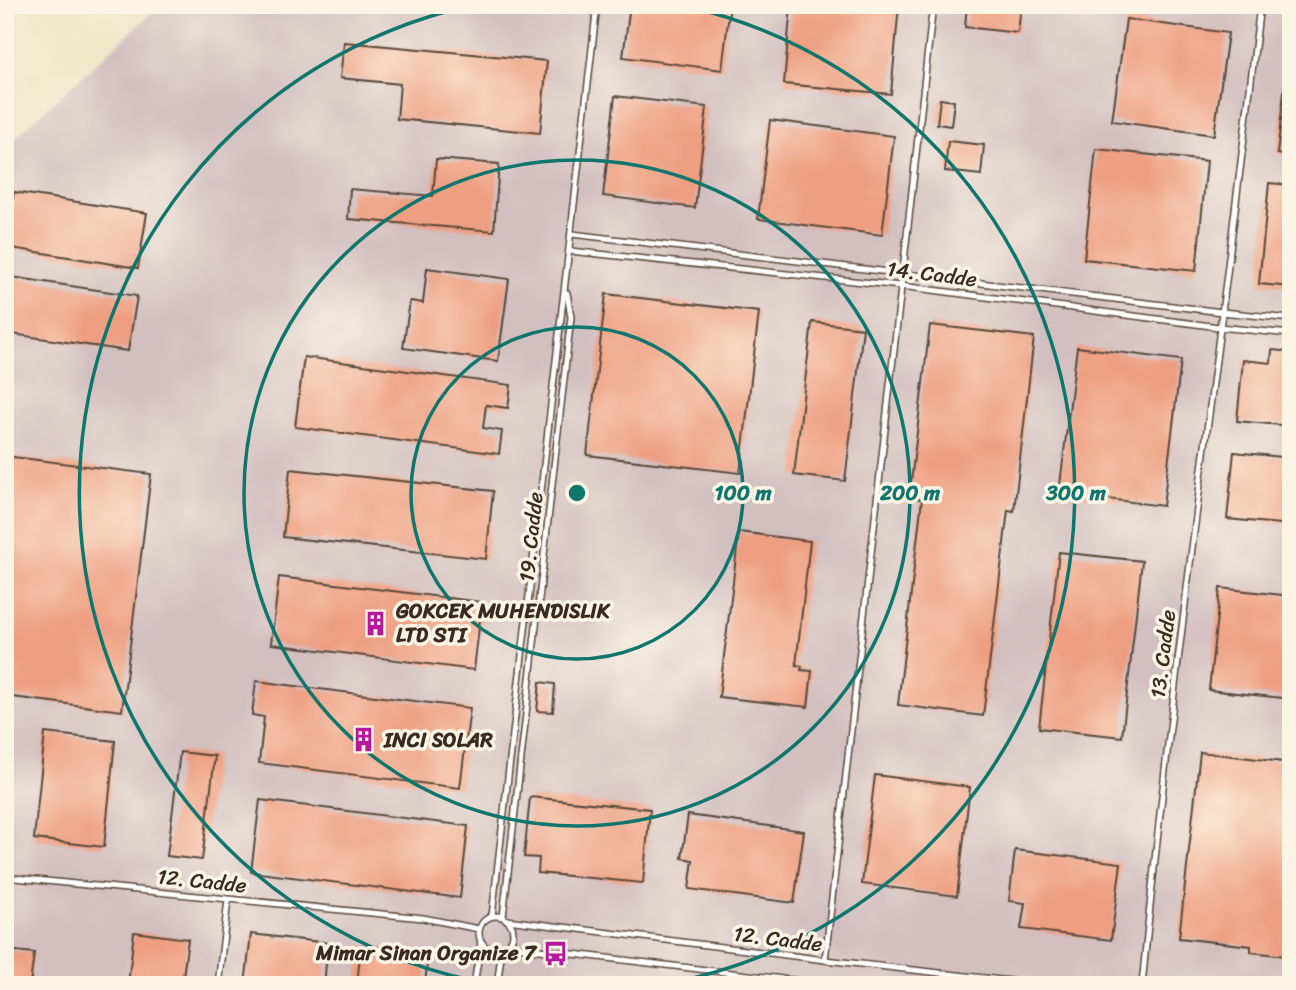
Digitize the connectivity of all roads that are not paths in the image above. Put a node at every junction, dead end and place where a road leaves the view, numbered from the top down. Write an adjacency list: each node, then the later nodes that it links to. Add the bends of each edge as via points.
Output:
1 (597, 5): 4 (lane, 19. Cadde)
2 (933, 5): 6 (lane)
3 (1260, 5): 9 (lane, 13. Cadde)
4 (572, 234): 5 (lane, 19. Cadde); 6 (lane)
5 (570, 251): 7 (lane, 19. Cadde); 8 (lane, 14. Cadde)
6 (903, 273): 8 (lane); 9 (lane)
7 (566, 286): 15 (lane, 19. Cadde); 16 (lane, 19. Cadde, via 571,317)
8 (901, 286): 11 (lane, 14. Cadde); 20 (lane)
9 (1222, 312): 10 (lane); 11 (lane, 13. Cadde)
10 (1291, 318)
11 (1219, 327): 12 (lane, 14. Cadde); 27 (lane, 13. Cadde, via 1156,835)
12 (1291, 334)
13 (5, 877): 14 (lane, 12. Cadde)
14 (228, 900): 17 (lane, 12. Cadde, via 423,918); 22 (lane)
15 (492, 916): 16 (lane); 17 (lane)
16 (505, 919): 19 (lane, via 513,933); 20 (lane, 12. Cadde)
17 (479, 929): 18 (lane)
18 (481, 941): 19 (lane, via 492,950); 23 (lane)
19 (504, 947): 21 (lane, 12. Cadde); 24 (lane)
20 (825, 960): 26 (lane, 12. Cadde)
21 (825, 984): 25 (lane, 12. Cadde)
22 (218, 985)
23 (474, 985)
24 (497, 985)
25 (833, 985)
26 (1045, 985)
27 (1142, 985)

